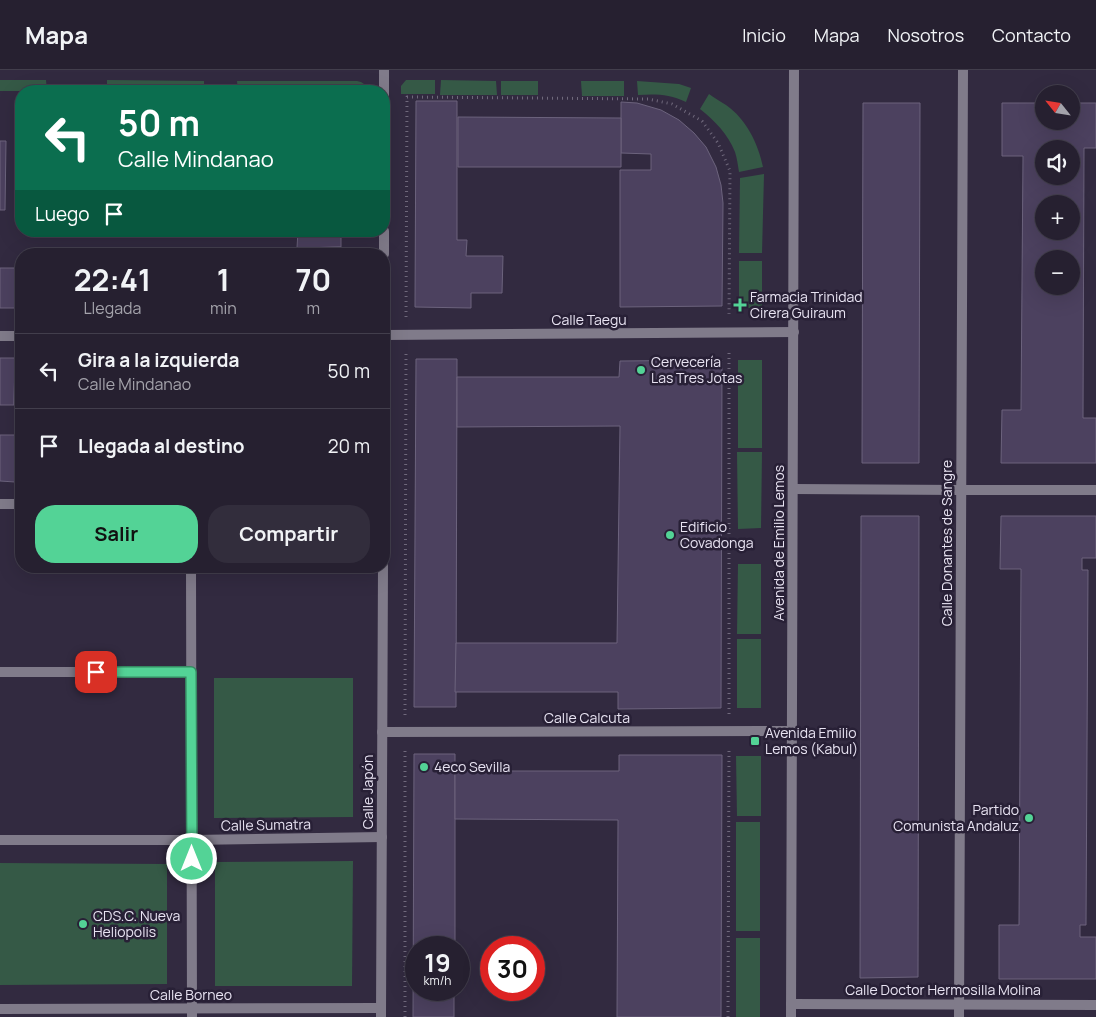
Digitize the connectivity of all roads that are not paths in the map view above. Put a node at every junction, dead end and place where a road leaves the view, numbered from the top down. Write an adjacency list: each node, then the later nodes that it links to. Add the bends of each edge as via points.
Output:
1 (384, 70): 4 (street)
2 (794, 70): 5 (street, Avenida de Emilio Lemos)
3 (963, 70): 10 (street, Calle Donantes de Sangre)
4 (384, 85)
5 (794, 332): 6 (street, Calle Taegu); 9 (street, Avenida de Emilio Lemos)
6 (390, 335)
7 (0, 336): 8 (street)
8 (15, 336)
9 (793, 489): 10 (street); 18 (street, Avenida de Emilio Lemos)
10 (961, 490): 11 (street); 24 (street, Calle Donantes de Sangre)
11 (1096, 490)
12 (0, 504): 13 (street)
13 (15, 504)
14 (191, 573): 17 (street)
15 (383, 573): 19 (street, Calle Japón)
16 (0, 672): 17 (street)
17 (191, 672): 22 (street)
18 (792, 731): 19 (street, Calle Calcuta); 23 (street, Avenida de Emilio Lemos)
19 (382, 732): 20 (street, Calle Japón)
20 (382, 837): 22 (street, Calle Sumatra); 29 (street, Calle Japón)
21 (0, 840): 22 (street, Calle Sumatra)
22 (192, 840): 28 (street)
23 (791, 1004): 24 (street, Calle Doctor Hermosilla Molina); 30 (street, Avenida de Emilio Lemos)
24 (959, 1004): 25 (street, Calle Doctor Hermosilla Molina); 31 (street, Calle Donantes de Sangre)
25 (1096, 1005)
26 (0, 1008): 27 (street, Calle Borneo)
27 (21, 1013): 28 (street, Calle Borneo)
28 (192, 1013): 29 (street, Calle Borneo)
29 (381, 1013)
30 (791, 1017)
31 (959, 1017)

